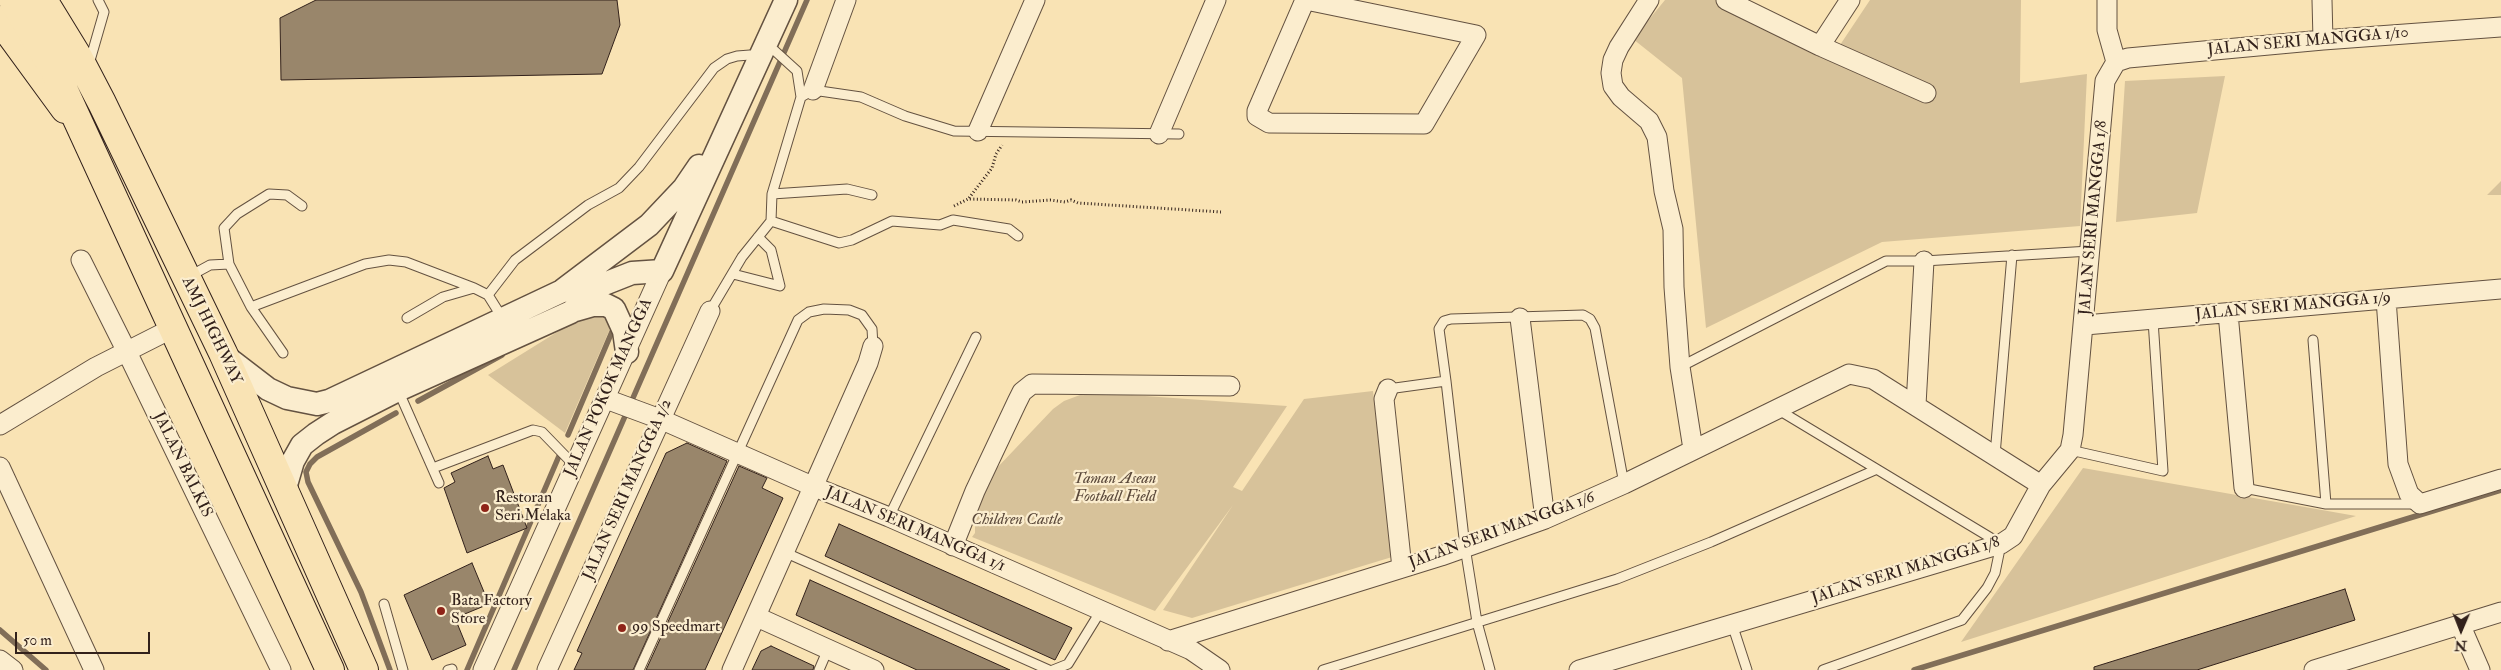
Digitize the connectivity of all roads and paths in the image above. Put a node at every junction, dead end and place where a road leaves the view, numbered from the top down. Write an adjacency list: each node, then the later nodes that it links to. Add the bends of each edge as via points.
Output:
1 (13, 0): 26 (main road, AMJ HIGHWAY, via 56,72)
2 (43, 0): 21 (main road, AMJ HIGHWAY)
3 (55, 0): 21 (main road)
4 (98, 0): 21 (lane, via 104,12)
5 (786, 0): 19 (street, JALAN POKOK MANGGA)
6 (846, 0): 23 (street)
7 (1035, 0): 25 (street)
8 (1216, 0): 28 (street)
9 (1306, 0): 9 (street, via 1476,35 1424,124 1269,123 1257,116 1257,111)
10 (1649, 0): 68 (street, via 1619,47 1611,73 1613,86 1649,121 1656,137 1673,229)
11 (1726, 0): 18 (street)
12 (1850, 0): 18 (street)
13 (2107, 0): 20 (street, via 2108,30)
14 (2322, 0): 17 (street)
15 (0, 20): 26 (main road)
16 (2501, 27): 17 (street, JALAN SERI MANGGA 1/10)
17 (2323, 40): 20 (street, JALAN SERI MANGGA 1/10, via 2128,58)
18 (1820, 46): 22 (street)
19 (767, 52): 23 (lane, via 797,71); 24 (street, JALAN POKOK MANGGA); 49 (lane, via 727,59 714,68 620,188 588,205 515,260)
20 (2116, 62): 39 (street, JALAN SERI MANGGA 1/8, via 2105,81)
21 (86, 73): 46 (main road, AMJ HIGHWAY)
22 (1926, 93)
23 (807, 94): 25 (lane, via 861,97 927,124 954,131); 30 (lane)
24 (730, 122): 44 (street, JALAN POKOK MANGGA); 51 (street, via 684,188 649,225)
25 (978, 131): 27 (lane)
26 (83, 132): 60 (main road, AMJ HIGHWAY)
27 (1012, 132): 28 (lane); 32 (path, via 996,154 992,168)
28 (1159, 134): 29 (lane)
29 (1179, 134)
30 (772, 194): 31 (lane, via 847,189); 35 (lane)
31 (872, 195)
32 (968, 199): 34 (path, via 1071,200); 36 (path, via 952,206)
33 (302, 206): 43 (lane, via 287,195 269,194 238,214 224,228)
34 (1221, 212)
35 (771, 221): 36 (lane, via 839,243 892,221); 38 (lane)
36 (940, 225): 37 (lane, via 953,220 1009,229)
37 (1018, 236)
38 (758, 237): 45 (lane); 45 (lane, via 771,250 780,286)
39 (2091, 251): 40 (lane); 59 (street, JALAN SERI MANGGA 1/8)
40 (2012, 255): 42 (lane); 81 (lane)
41 (80, 260): 64 (street, JALAN BALKIS)
42 (1924, 261): 68 (lane, via 1886,261 1874,265); 74 (street)
43 (229, 264): 46 (lane, via 210,265); 52 (lane)
44 (662, 271): 51 (street, JALAN POKOK MANGGA, via 632,273 589,290 587,301); 65 (street, JALAN POKOK MANGGA)
45 (733, 274): 53 (lane)
46 (185, 278): 66 (main road, AMJ HIGHWAY)
47 (474, 288): 49 (lane); 52 (lane, via 406,262 389,260 365,264); 55 (lane, via 443,297)
48 (2501, 290): 50 (street, JALAN SERI MANGGA 1/9)
49 (488, 295): 57 (lane)
50 (2386, 299): 54 (street, JALAN SERI MANGGA 1/9); 94 (street, via 2398,464 2409,494)
51 (565, 302): 57 (street, JALAN POKOK MANGGA); 65 (street, via 606,305 614,310 624,331); 72 (street, JALAN POKOK MANGGA)
52 (251, 307): 67 (lane)
53 (710, 311): 76 (street, JALAN SERI MANGGA 1/2)
54 (2228, 313): 58 (street, JALAN SERI MANGGA 1/9); 91 (street)
55 (407, 318)
56 (1520, 318): 69 (lane, via 1444,321 1440,329); 88 (lane, via 1583,315 1590,319 1595,328); 96 (street)
57 (504, 319): 66 (street, JALAN POKOK MANGGA, via 317,404 287,398 268,389)
58 (2153, 320): 59 (street, JALAN SERI MANGGA 1/9); 79 (lane, via 2163,471)
59 (2084, 325): 79 (street, JALAN SERI MANGGA 1/8)
60 (173, 328): 64 (street); 115 (main road, AMJ HIGHWAY)
61 (976, 337): 95 (lane)
62 (2313, 340): 93 (lane)
63 (873, 346): 80 (lane, via 872,329 862,315 849,310 824,309 809,312 798,320); 90 (street)
64 (127, 352): 77 (street); 114 (street, JALAN BALKIS)
65 (627, 352): 73 (street, JALAN POKOK MANGGA)
66 (223, 353): 92 (main road, AMJ HIGHWAY)
67 (283, 353)
68 (1680, 367): 78 (street)
69 (1446, 381): 71 (lane); 99 (lane)
70 (1230, 386): 98 (street, via 1032,384 1022,392 1017,402)
71 (1388, 389): 101 (street, via 1384,399)
72 (398, 390): 84 (lane); 92 (street, JALAN POKOK MANGGA, via 333,423 302,445 288,474)
73 (612, 402): 76 (street, JALAN SERI MANGGA 1/1); 82 (street, JALAN POKOK MANGGA)
74 (1916, 405): 75 (street, JALAN SERI MANGGA 1/6, via 1873,379 1849,374); 81 (street)
75 (1776, 409): 78 (street, JALAN SERI MANGGA 1/6); 85 (lane)
76 (660, 419): 80 (street, JALAN SERI MANGGA 1/1); 119 (street, JALAN SERI MANGGA 1/2)
77 (0, 425)
78 (1693, 449): 88 (street, JALAN SERI MANGGA 1/6)
79 (2070, 450): 89 (street, JALAN SERI MANGGA 1/8)
80 (738, 454): 90 (street, JALAN SERI MANGGA 1/1); 120 (lane)
81 (1995, 455): 89 (street)
82 (574, 466): 84 (lane, via 542,432 533,430); 118 (street, JALAN POKOK MANGGA)
83 (0, 467): 113 (street)
84 (432, 468): 87 (lane)
85 (1875, 470): 97 (lane); 106 (lane, via 1667,560 1617,579)
86 (2501, 479): 94 (street)
87 (440, 483)
88 (1624, 484): 96 (street, JALAN SERI MANGGA 1/6)
89 (2041, 485): 97 (street, JALAN SERI MANGGA 1/8, via 2020,526)
90 (812, 486): 95 (street, JALAN SERI MANGGA 1/1); 100 (street)
91 (2244, 488): 93 (lane)
92 (288, 500): 116 (main road, AMJ HIGHWAY)
93 (2326, 504): 94 (lane)
94 (2420, 504)
95 (889, 517): 98 (street, JALAN SERI MANGGA 1/1)
96 (1545, 519): 99 (street, JALAN SERI MANGGA 1/6)
97 (2001, 544): 107 (street, JALAN SERI MANGGA 1/8); 131 (lane, via 1991,581 1962,620)
98 (953, 546): 103 (street, JALAN SERI MANGGA 1/1)
99 (1465, 547): 101 (street, JALAN SERI MANGGA 1/6); 106 (lane)
100 (784, 552): 105 (street); 124 (lane)
101 (1402, 568): 109 (street, JALAN SERI MANGGA 1/6)
102 (384, 604): 117 (lane)
103 (1100, 612): 109 (street, JALAN SERI MANGGA 1/1); 125 (lane, via 1068,664)
104 (2501, 612): 108 (street)
105 (757, 617): 110 (street); 121 (street)
106 (1477, 622): 127 (lane); 128 (lane)
107 (1732, 624): 129 (street, JALAN SERI MANGGA 1/8); 130 (lane)
108 (2460, 624): 132 (street); 133 (street)
109 (1168, 641): 126 (street, JALAN SERI MANGGA 1/1, via 1191,650)
110 (828, 649): 122 (lane); 123 (street)
111 (0, 660): 112 (street)
112 (12, 670)
113 (94, 670)
114 (280, 670)
115 (330, 670)
116 (364, 670)
117 (403, 670)
118 (483, 670)
119 (547, 670)
120 (639, 670)
121 (732, 670)
122 (819, 670)
123 (874, 670)
124 (1048, 670)
125 (1053, 670)
126 (1220, 670)
127 (1323, 670)
128 (1490, 670)
129 (1579, 670)
130 (1747, 670)
131 (1823, 670)
132 (2314, 670)
133 (2480, 670)

